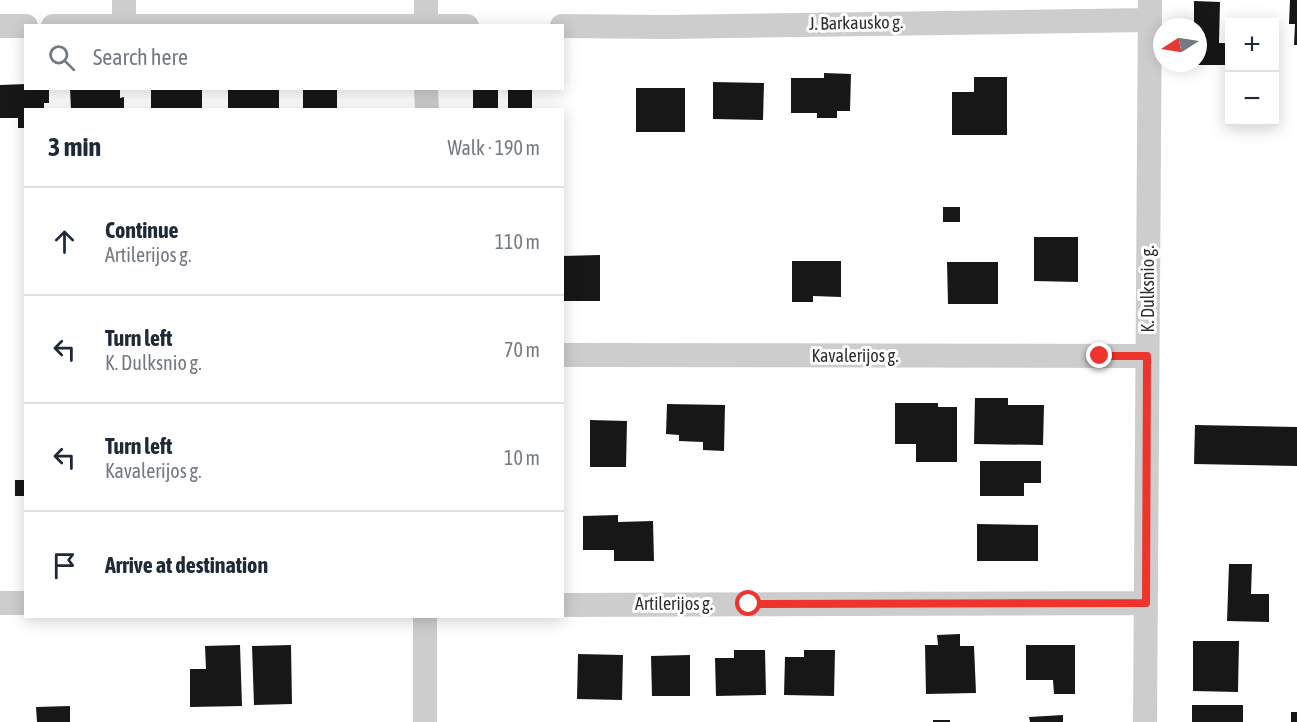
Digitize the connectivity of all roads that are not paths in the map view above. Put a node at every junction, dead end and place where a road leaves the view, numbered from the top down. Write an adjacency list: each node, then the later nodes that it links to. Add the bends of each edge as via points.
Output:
1 (124, 0): 4 (street)
2 (426, 0): 5 (street)
3 (1150, 10): 8 (street, J. Barkausko g., via 666,27); 12 (street, K. Dulksnio g.)
4 (124, 24)
5 (426, 24)
6 (0, 26): 7 (street)
7 (24, 26)
8 (564, 26)
9 (426, 90): 10 (street)
10 (426, 108)
11 (564, 355): 12 (street, Kavalerijos g.)
12 (1147, 356): 13 (street, K. Dulksnio g.)
13 (1146, 603): 14 (street, Artilerijos g.); 17 (street, K. Dulksnio g.)
14 (564, 605)
15 (425, 618): 16 (street)
16 (424, 722)
17 (1145, 722)

